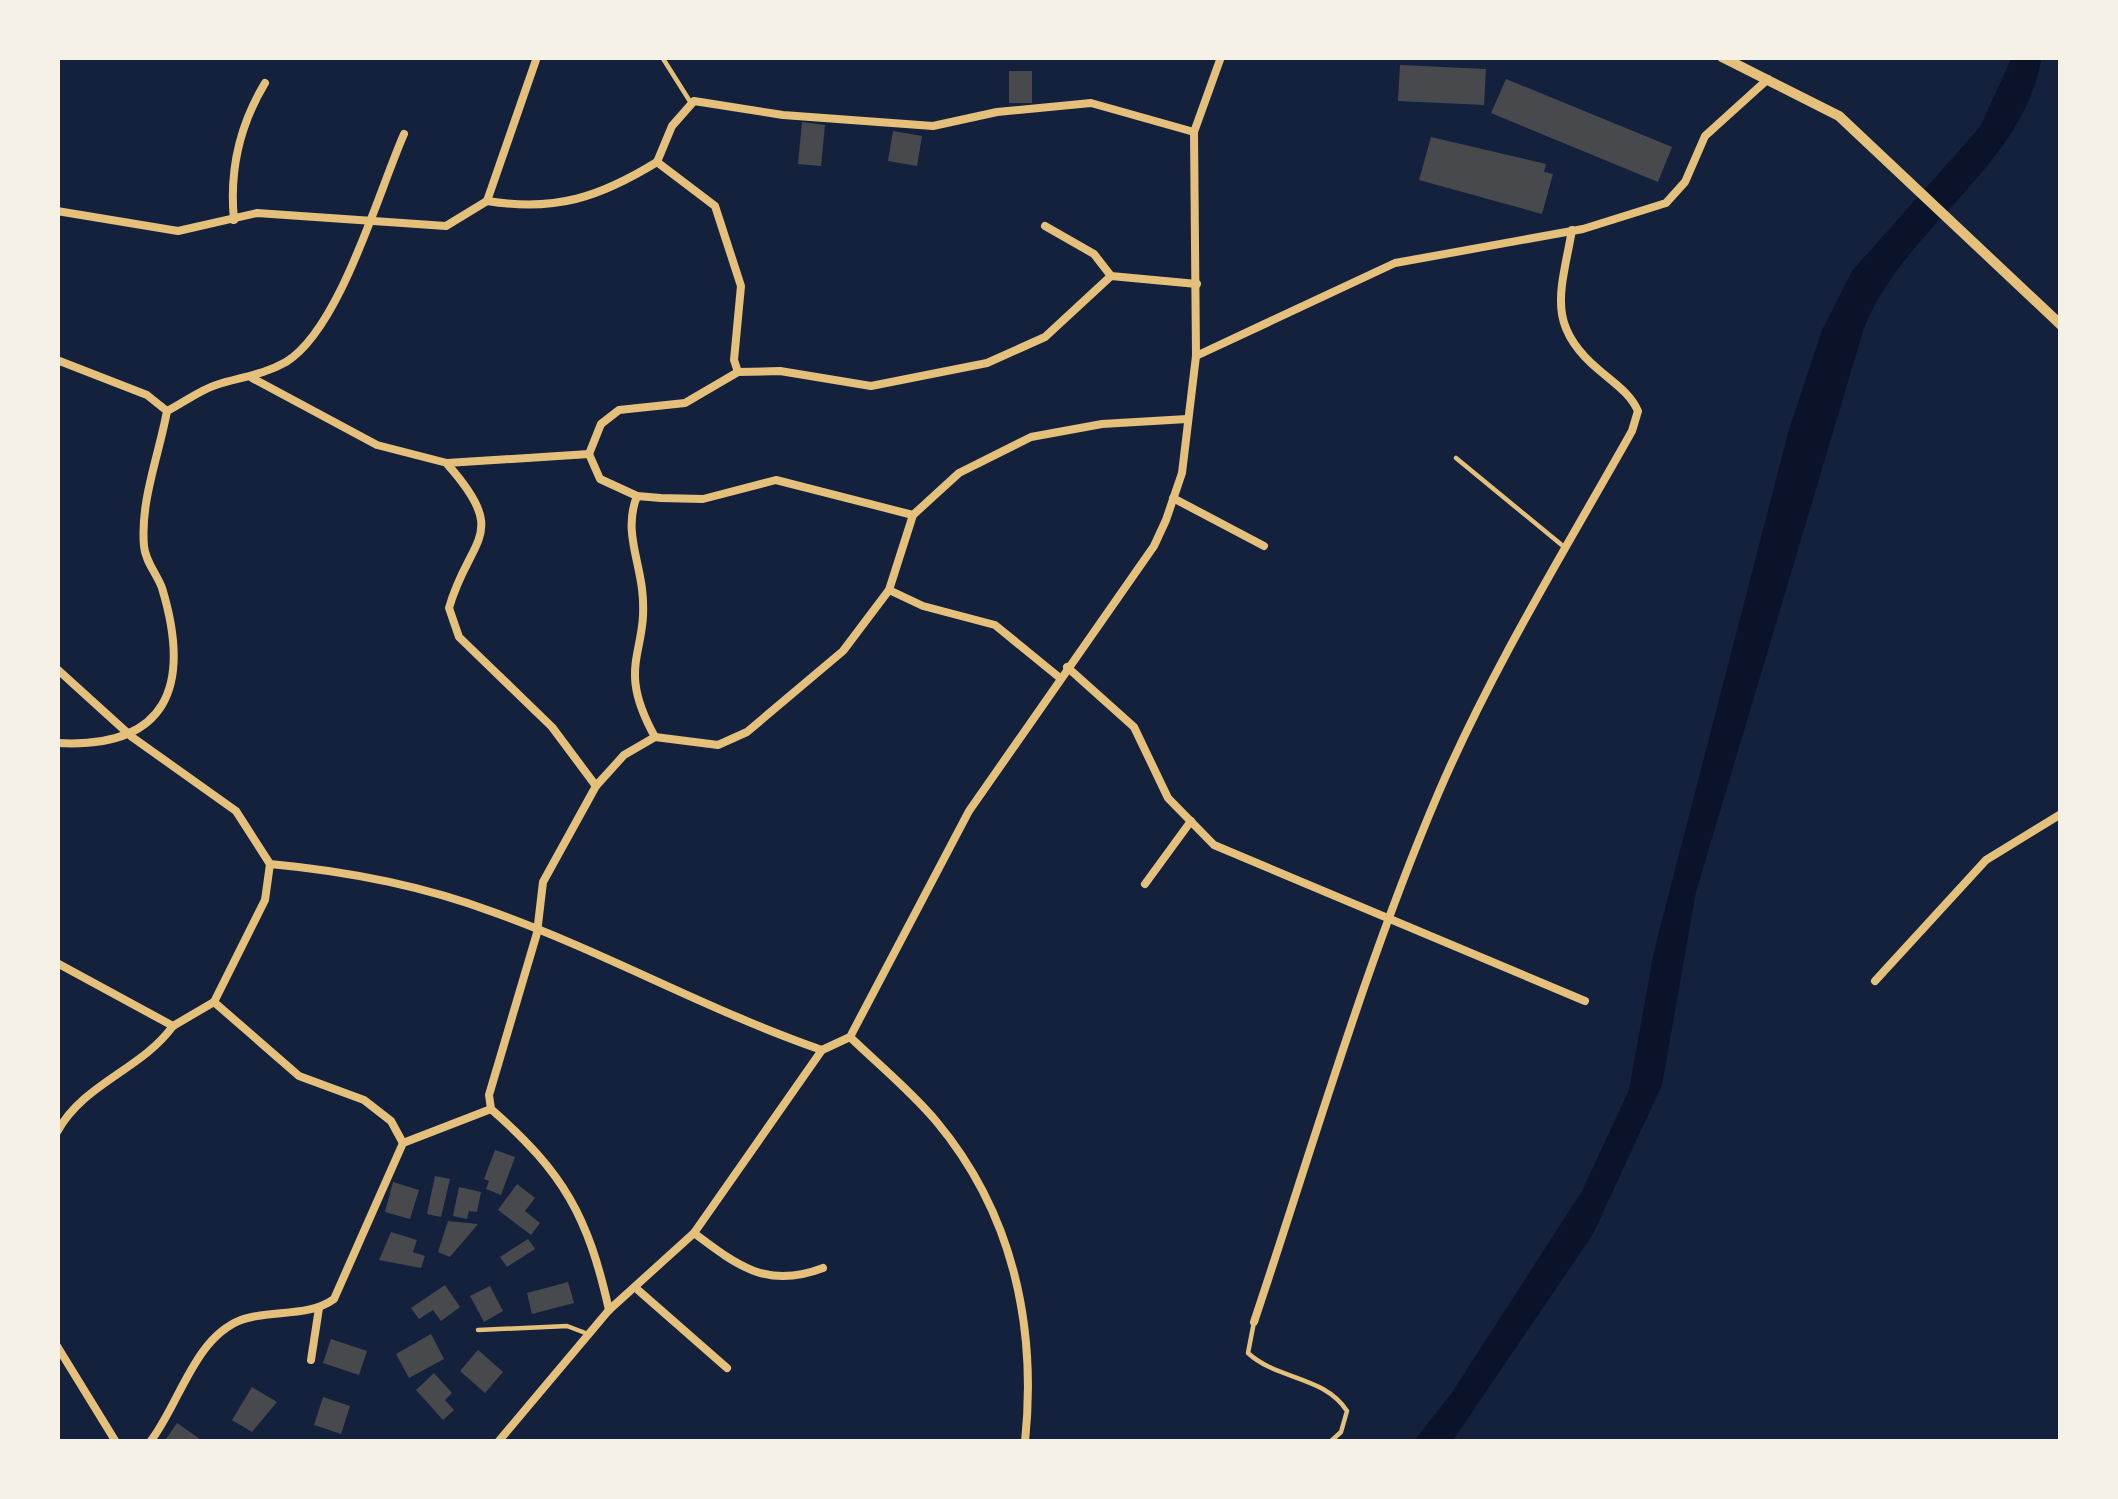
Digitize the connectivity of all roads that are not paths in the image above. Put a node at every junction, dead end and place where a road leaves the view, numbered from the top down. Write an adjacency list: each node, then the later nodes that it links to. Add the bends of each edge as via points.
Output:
1 (537, 57): 11 (street)
2 (662, 57): 7 (lane)
3 (1221, 57): 8 (street)
4 (1722, 57): 5 (main road)
5 (1768, 79): 16 (street, via 1706,136 1666,203); 19 (main road, via 1850,124)
6 (265, 83): 13 (street, via 232,168)
7 (691, 103): 8 (street, via 933,126 1090,103); 10 (street)
8 (1194, 132): 18 (street)
9 (404, 134): 14 (street)
10 (657, 162): 11 (street, via 594,197); 22 (street, via 715,206 741,286)
11 (487, 201): 14 (street, via 446,226)
12 (57, 211): 13 (street, via 178,232)
13 (233, 220): 14 (street, via 257,213)
14 (365, 222): 23 (street, via 327,316 291,359)
15 (1045, 226): 17 (street, via 1094,254)
16 (1572, 230): 20 (street, via 1395,263); 33 (street, via 1561,323 1571,346 1638,411)
17 (1112, 276): 18 (street); 22 (street, via 1045,337 956,371 871,386)
18 (1197, 284): 20 (street)
19 (2061, 325)
20 (1196, 356): 25 (street)
21 (57, 360): 24 (street, via 147,395)
22 (738, 372): 26 (street, via 685,403 619,410 601,424)
23 (252, 378): 24 (street, via 215,385); 28 (street, via 377,446)
24 (167, 411): 38 (street, via 144,551 170,630 168,686 160,714)
25 (1187, 419): 30 (street); 31 (street, via 1102,424 1004,446 959,472)
26 (590, 454): 28 (street); 29 (street, via 600,478)
27 (1456, 458): 33 (lane)
28 (447, 464): 41 (street, via 477,497 483,530 448,608 459,637 552,727)
29 (637, 496): 31 (street, via 703,499 776,480); 39 (street, via 629,526 643,593 632,661 637,705)
30 (1173, 498): 32 (street); 35 (street, via 1154,545)
31 (914, 515): 34 (street)
32 (1264, 545)
33 (1566, 548): 46 (street, via 1438,792)
34 (889, 590): 37 (street, via 995,625); 39 (street, via 843,651 747,732 718,746)
35 (1067, 667): 37 (street); 43 (street, via 1134,727 1168,797)
36 (57, 669): 38 (street)
37 (1060, 678): 53 (street, via 969,811)
38 (132, 737): 40 (street); 44 (street, via 236,811)
39 (655, 737): 41 (street)
40 (57, 743)
41 (596, 786): 47 (street, via 543,882)
42 (2061, 814): 49 (street, via 1986,860)
43 (1191, 821): 45 (street); 46 (street, via 1214,845)
44 (270, 864): 47 (street, via 342,871 449,897); 51 (street, via 265,900)
45 (1145, 884)
46 (1389, 921): 50 (street); 63 (street)
47 (537, 933): 54 (street); 55 (street)
48 (57, 963): 52 (street)
49 (1875, 981)
50 (1585, 1001)
51 (214, 1002): 52 (street); 57 (street, via 298,1076 364,1100)
52 (173, 1026): 56 (street, via 80,1098)
53 (850, 1037): 54 (street); 72 (street, via 936,1120 976,1178 1003,1238 1028,1323)
54 (822, 1050): 58 (street)
55 (490, 1109): 57 (street); 62 (street, via 529,1143 583,1216)
56 (57, 1132)
57 (403, 1143): 61 (street, via 341,1288)
58 (694, 1233): 59 (street, via 763,1275 791,1281); 60 (street)
59 (823, 1268)
60 (638, 1290): 62 (street); 68 (street)
61 (319, 1308): 67 (street); 70 (street, via 254,1316 216,1335)
62 (609, 1310): 65 (street)
63 (1254, 1322): 73 (lane, via 1248,1353 1262,1366 1337,1394 1347,1411)
64 (478, 1330): 65 (lane, via 567,1326)
65 (588, 1334): 71 (street)
66 (57, 1346): 69 (street)
67 (311, 1360)
68 (727, 1368)
69 (116, 1442)
70 (150, 1442)
71 (498, 1442)
72 (1024, 1442)
73 (1330, 1442)

